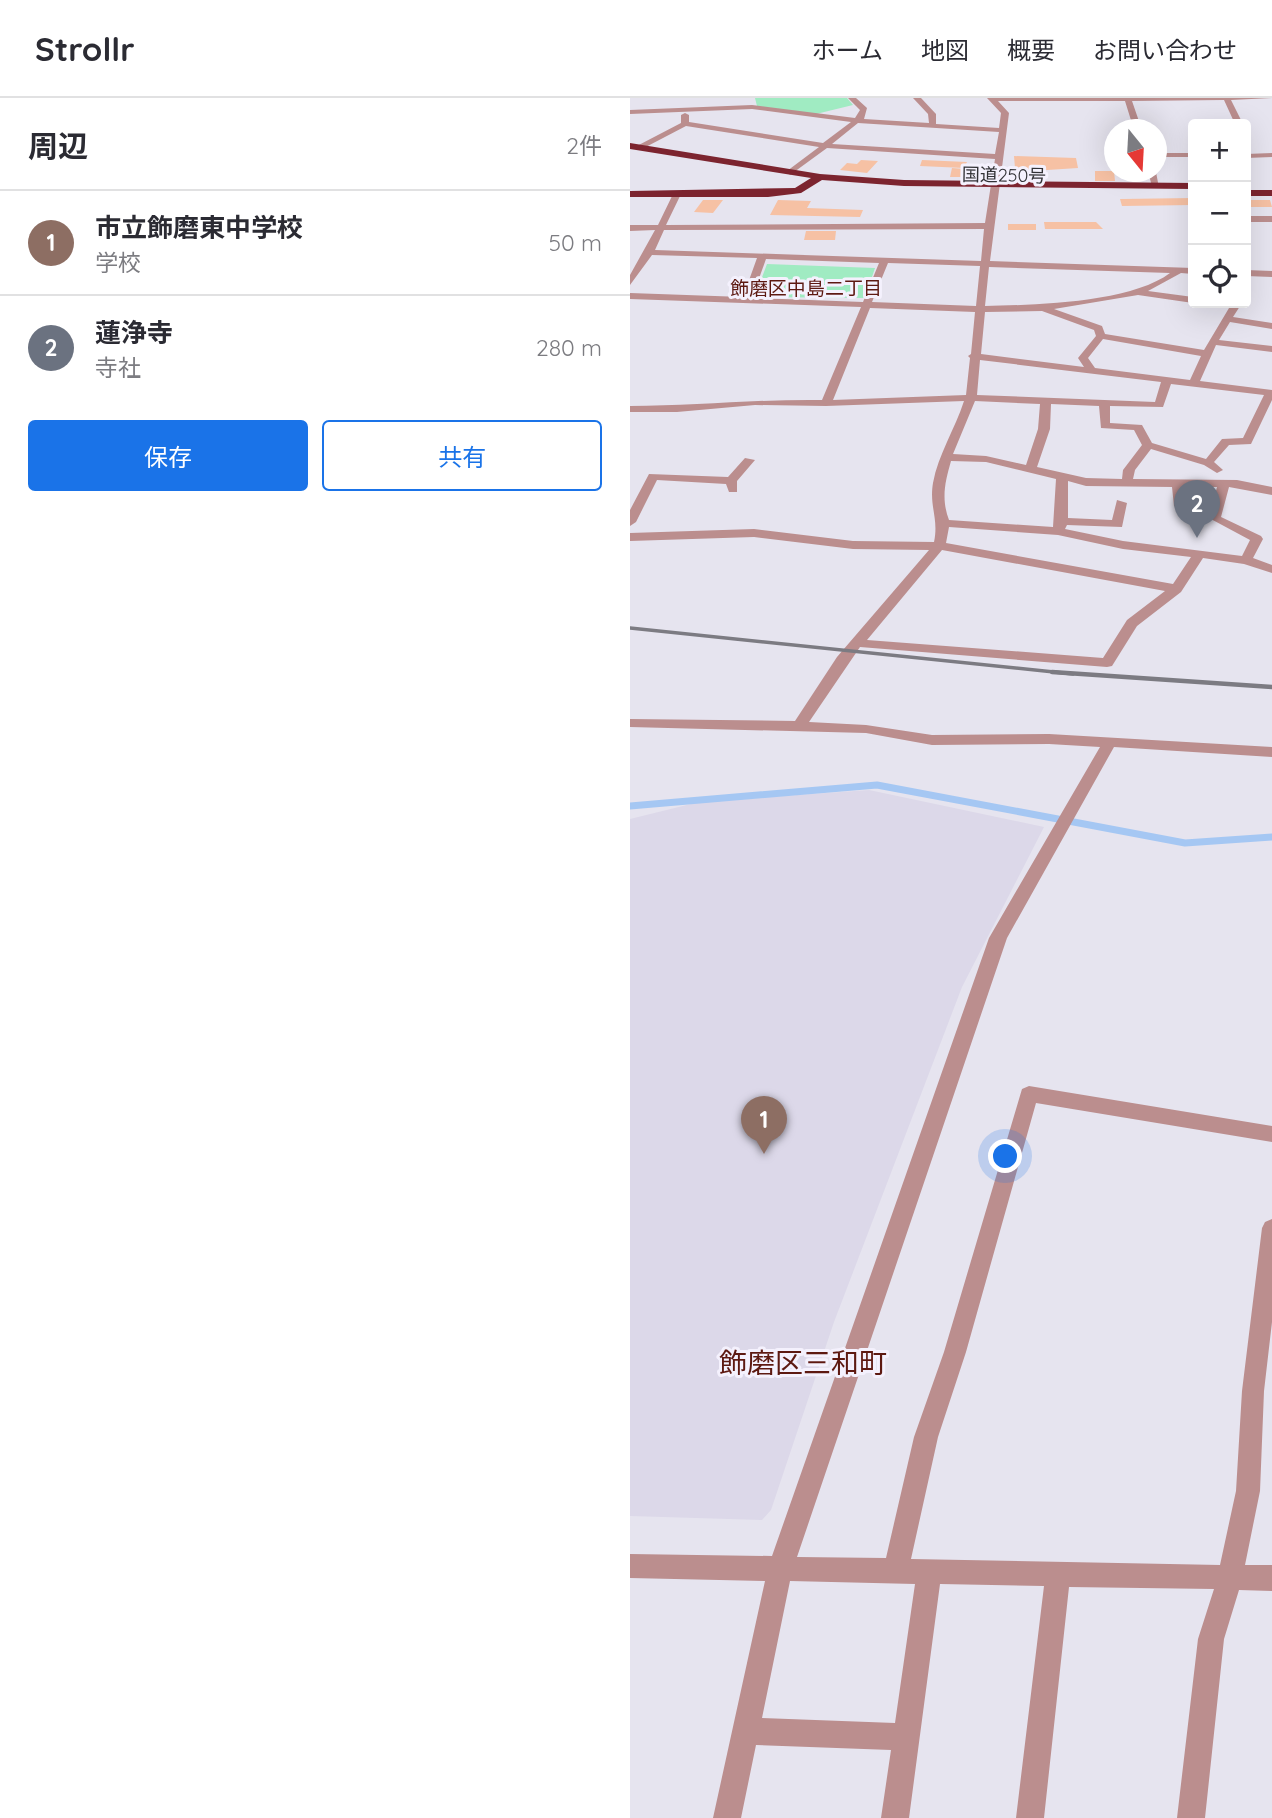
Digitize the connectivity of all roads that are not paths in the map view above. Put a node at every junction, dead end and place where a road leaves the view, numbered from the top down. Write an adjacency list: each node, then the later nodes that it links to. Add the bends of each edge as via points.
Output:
1 (750, 98): 10 (street)
2 (852, 98): 15 (street, via 864,110)
3 (917, 98): 17 (street, via 932,114)
4 (992, 98): 5 (street); 18 (street, via 1005,113)
5 (1037, 98): 6 (street)
6 (1128, 98): 7 (street); 13 (street)
7 (1226, 98): 8 (street); 14 (street)
8 (1272, 98)
9 (686, 99): 11 (street)
10 (752, 107): 11 (street); 15 (street)
11 (686, 110): 12 (street); 16 (street)
12 (630, 112)
13 (1135, 119)
14 (1236, 119)
15 (859, 121): 17 (street); 19 (street)
16 (685, 124): 19 (street); 20 (street)
17 (933, 126): 18 (street)
18 (1002, 130): 25 (street)
19 (827, 146): 25 (street); 26 (street)
20 (633, 149): 26 (highway, 国道250号); 27 (highway, 国道250号)
21 (1251, 153): 24 (street)
22 (1167, 155): 23 (street)
23 (1188, 155)
24 (1272, 155)
25 (999, 156): 33 (street)
26 (790, 173): 27 (highway, 国道250号)
27 (817, 179): 33 (highway, 国道250号); 38 (highway, 国道250号, via 798,191)
28 (1155, 182): 29 (street)
29 (1156, 186): 30 (highway, 国道250号); 33 (highway, 国道250号)
30 (1188, 186)
31 (1251, 186): 32 (highway)
32 (1272, 186)
33 (994, 190): 34 (highway, 国道250号); 41 (street)
34 (1188, 193)
35 (1251, 193): 36 (highway)
36 (1272, 193)
37 (630, 194): 38 (highway, 国道250号)
38 (677, 194): 43 (street)
39 (1251, 219): 40 (street)
40 (1272, 219)
41 (989, 226): 43 (street); 49 (street)
42 (630, 228): 43 (street)
43 (661, 228): 44 (street)
44 (649, 252): 45 (street); 48 (street)
45 (762, 257): 47 (street); 58 (street)
46 (630, 262): 48 (street)
47 (884, 262): 49 (street); 59 (street)
48 (641, 263): 54 (street)
49 (987, 265): 50 (street); 62 (street)
50 (1178, 271): 51 (street); 55 (street)
51 (1188, 271)
52 (1251, 273): 53 (street)
53 (1272, 274)
54 (630, 282)
55 (1137, 292): 57 (street); 60 (street)
56 (630, 296): 58 (street)
57 (1188, 299)
58 (746, 301): 59 (street)
59 (867, 305): 62 (street); 76 (street)
60 (1043, 308): 62 (street); 65 (street, via 1099,328)
61 (1235, 308): 63 (street)
62 (979, 309): 69 (street)
63 (1230, 319): 64 (street); 66 (street)
64 (1272, 326)
65 (1101, 336): 68 (street); 71 (street, via 1083,358)
66 (1213, 342): 67 (street); 68 (street)
67 (1272, 349)
68 (1208, 354): 72 (street)
69 (973, 356): 71 (street); 74 (street)
70 (1167, 379): 71 (street); 72 (street); 77 (street, via 1159,405)
71 (1080, 382): 75 (street); 77 (street)
72 (1194, 383): 73 (street)
73 (1271, 393): 82 (street, via 1247,442 1226,441)
74 (971, 398): 75 (street); 76 (street); 80 (street)
75 (1046, 401): 83 (street, via 1044,429)
76 (826, 403): 78 (street)
77 (1104, 403): 79 (street, via 1105,426 1138,427)
78 (630, 409)
79 (1148, 444): 82 (street); 85 (street, via 1129,470)
80 (946, 457): 83 (street); 92 (street, via 939,495)
81 (749, 460): 90 (street, via 732,485 653,476)
82 (1208, 463): 87 (street)
83 (1031, 467): 84 (street)
84 (1062, 478): 85 (street); 93 (street)
85 (1127, 483): 86 (street)
86 (1178, 483): 87 (street); 91 (street, via 1180,506 1192,512)
87 (1230, 484): 88 (street); 97 (street, via 1215,518 1256,538)
88 (1272, 491)
89 (1121, 503): 93 (street, via 1118,524)
90 (630, 522)
91 (1196, 522)
92 (944, 523): 93 (street); 95 (street)
93 (1060, 526): 96 (street, via 1123,545)
94 (630, 537): 95 (street, via 754,533 853,545)
95 (939, 546): 99 (street); 100 (street)
96 (1198, 556): 97 (street); 99 (street)
97 (1246, 561): 98 (street)
98 (1272, 569)
99 (1176, 589): 100 (street, via 1132,622 1107,663)
100 (856, 643): 102 (street)
101 (630, 723): 102 (street)
102 (799, 726): 103 (street, via 866,729 932,740)
103 (1110, 742): 104 (street); 108 (street, via 999,938)
104 (1272, 752)
105 (1272, 1134): 109 (street, via 1029,1094 926,1437)
106 (1272, 1228): 112 (street, via 1248,1491)
107 (630, 1566): 108 (street)
108 (780, 1569): 109 (street); 114 (street)
109 (896, 1570): 110 (street)
110 (929, 1571): 111 (street); 115 (street)
111 (1058, 1574): 112 (street); 118 (street)
112 (1230, 1577): 113 (street); 119 (street, via 1211,1639)
113 (1272, 1578)
114 (746, 1731): 115 (street); 116 (street)
115 (906, 1737): 117 (street)
116 (727, 1818)
117 (895, 1818)
118 (1030, 1818)
119 (1191, 1818)

